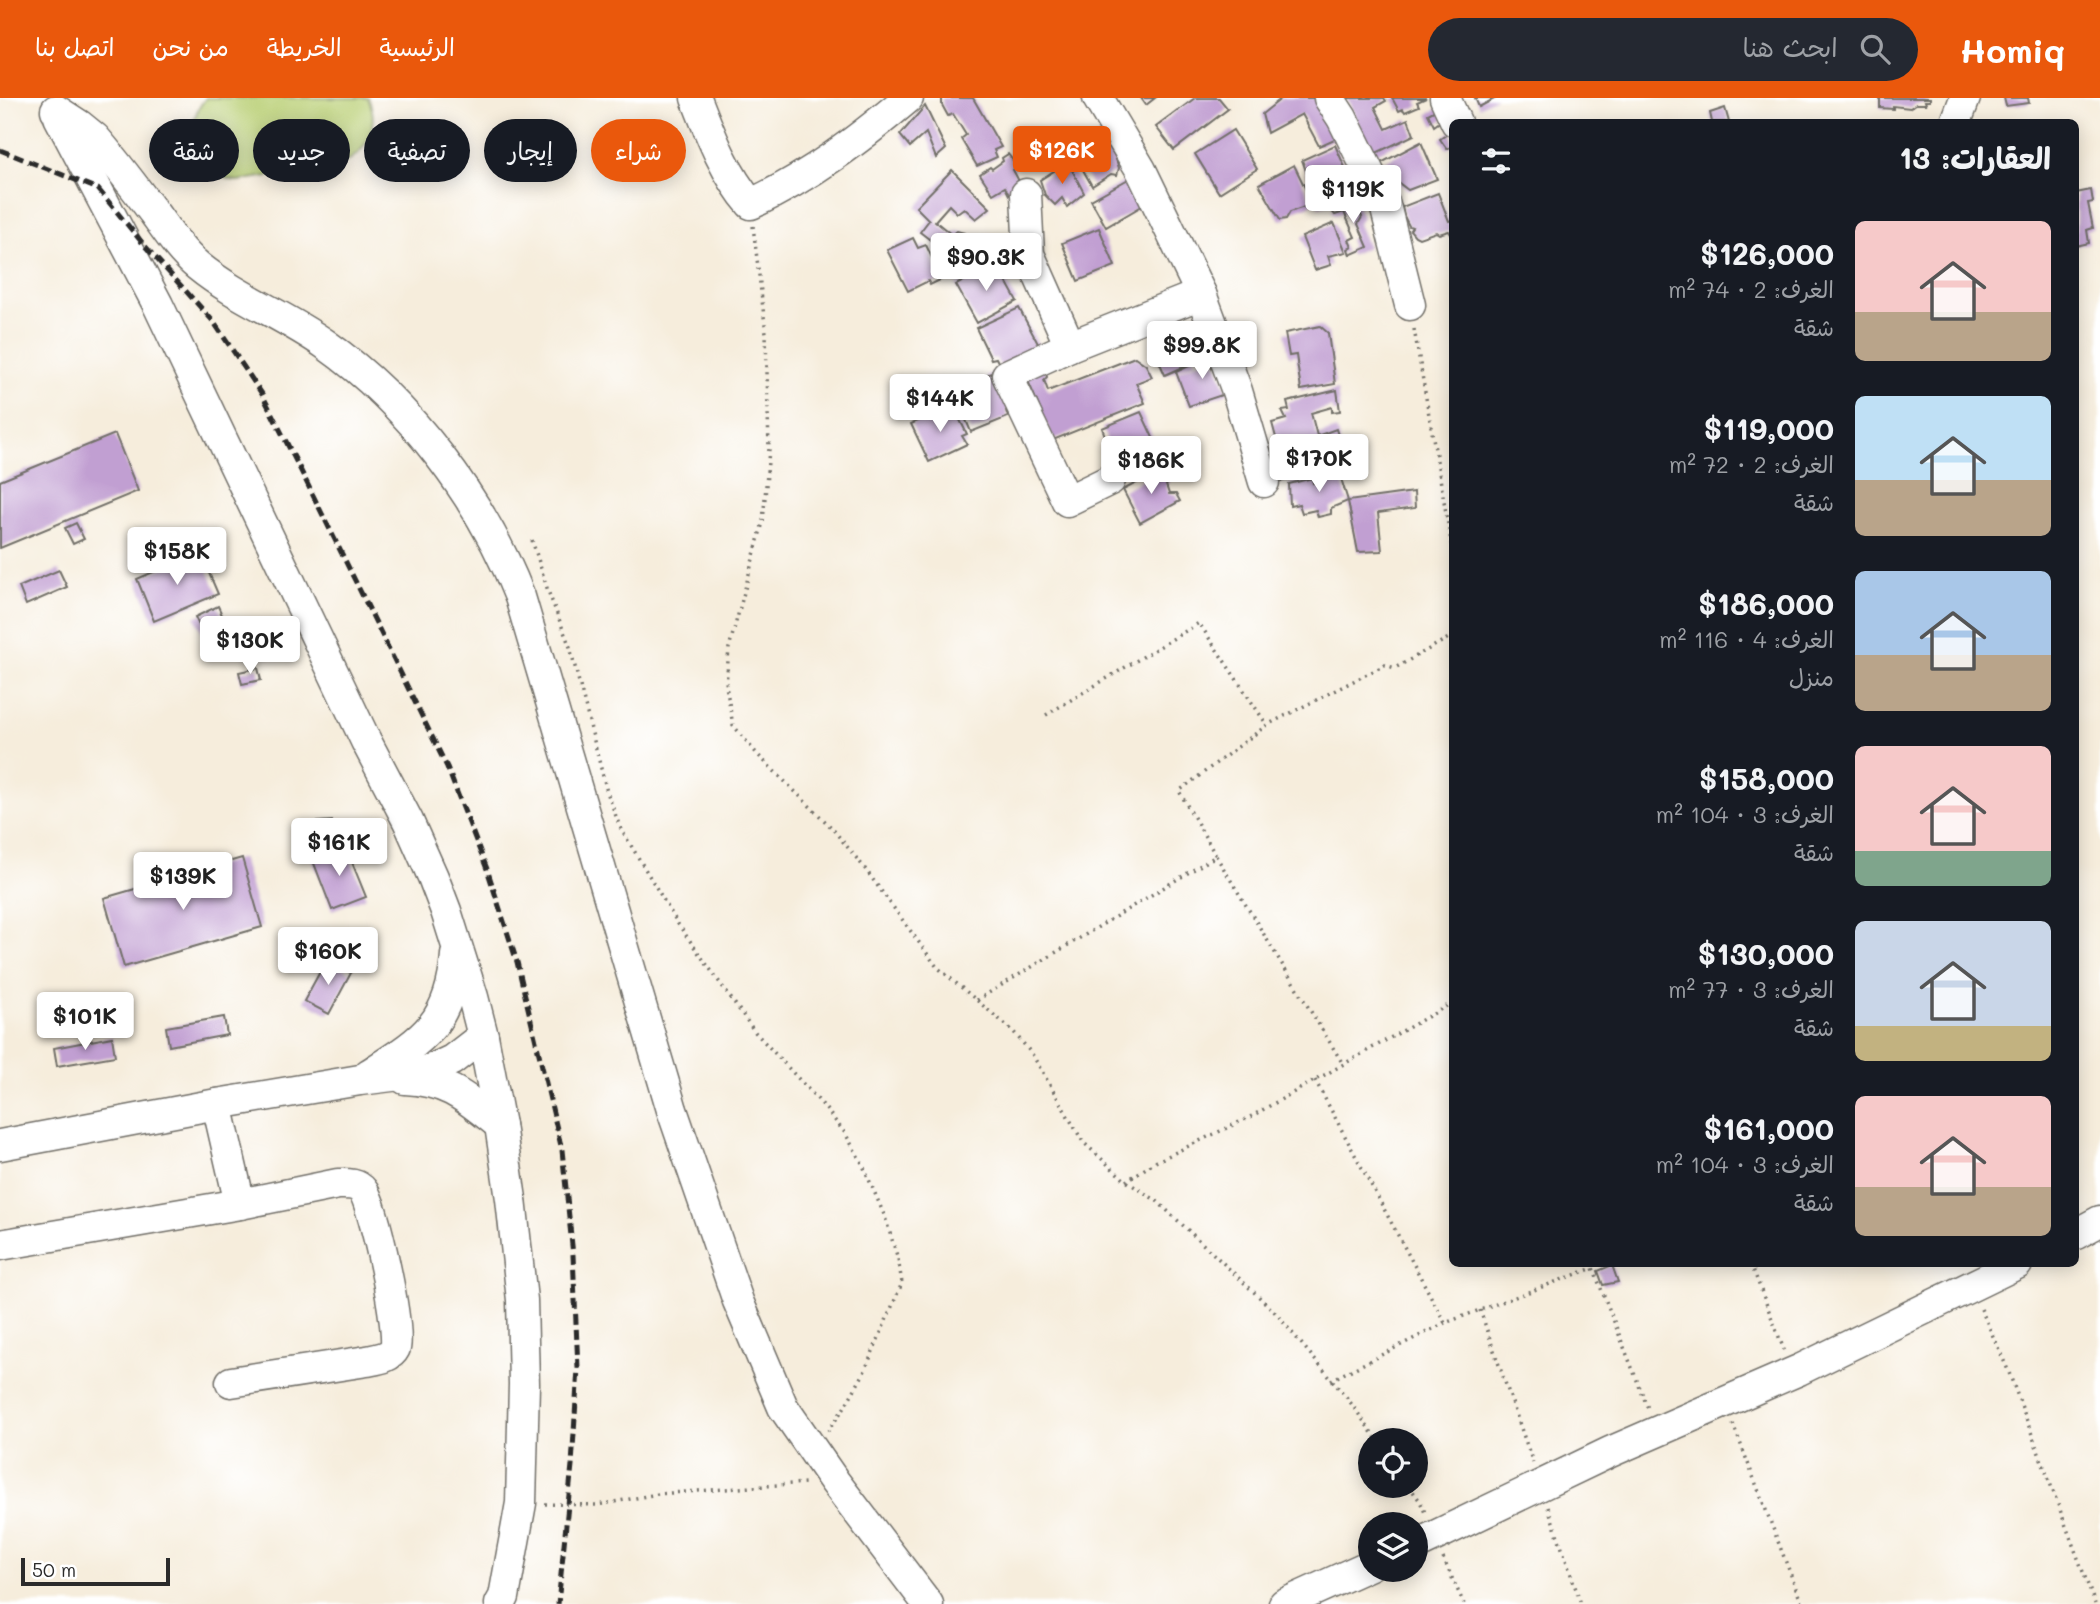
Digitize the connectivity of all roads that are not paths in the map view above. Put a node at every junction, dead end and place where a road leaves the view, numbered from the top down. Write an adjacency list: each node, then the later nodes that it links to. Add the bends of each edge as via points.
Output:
1 (696, 98): 2 (street, via 712,140 751,204 810,173)
2 (908, 98)
3 (1098, 98): 11 (street, via 1141,170)
4 (1329, 98): 12 (street, via 1385,205)
5 (1445, 98): 8 (street)
6 (1965, 98): 9 (street)
7 (52, 104): 16 (street, via 158,305 408,821); 32 (street, via 95,138 185,254 218,280 324,343 392,402 456,478 487,525 520,597 652,1047 743,1313 783,1407)
8 (1455, 119)
9 (1957, 119)
10 (1026, 194): 13 (street, via 1029,254)
11 (1201, 294): 13 (street); 15 (street)
12 (1410, 304)
13 (1070, 346): 14 (street, via 1007,375 1067,500)
14 (1110, 480)
15 (1264, 482)
16 (457, 946): 17 (street); 18 (street, via 451,991 435,1023 405,1052)
17 (483, 1036): 18 (street, via 435,1068); 20 (street)
18 (360, 1080): 19 (street); 20 (street, via 421,1080 443,1085)
19 (217, 1104): 21 (street); 22 (street)
20 (500, 1125): 30 (street, via 522,1300 524,1384 522,1503)
21 (0, 1145)
22 (240, 1204): 25 (street); 27 (street, via 338,1184 362,1188 377,1231 396,1318 397,1345 382,1358)
23 (2100, 1221): 24 (street)
24 (2079, 1232)
25 (0, 1245)
26 (2011, 1267): 28 (street, via 1793,1373)
27 (231, 1382)
28 (1428, 1539)
29 (1358, 1570): 31 (street)
30 (502, 1601)
31 (1291, 1601)
32 (928, 1604)

